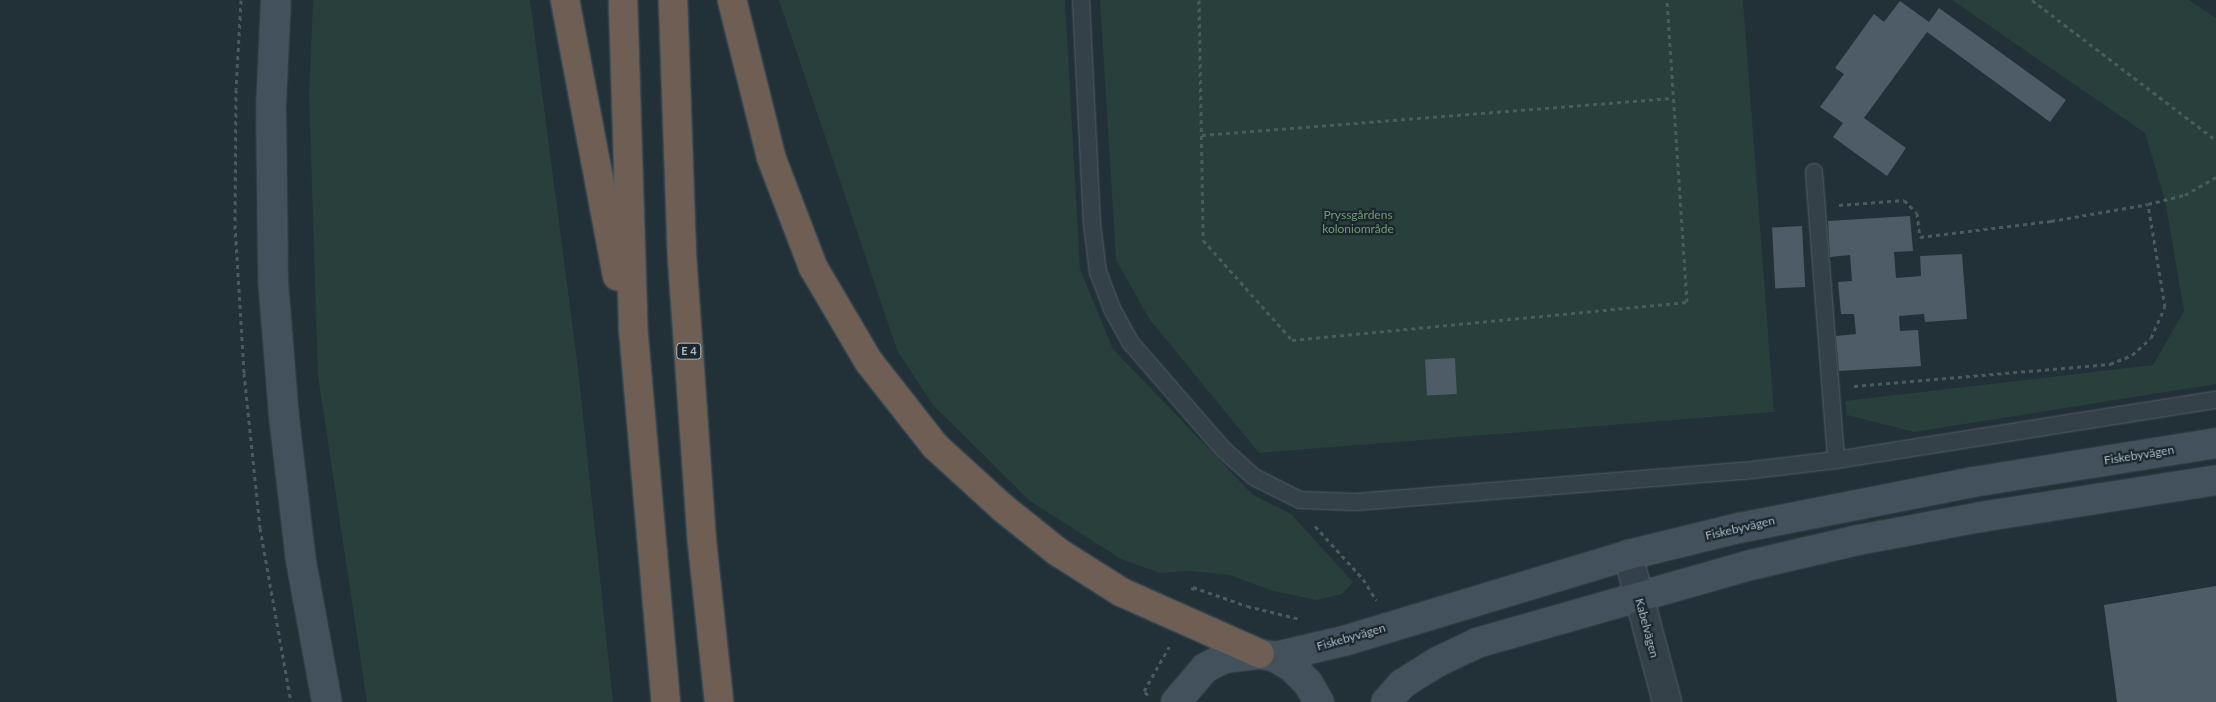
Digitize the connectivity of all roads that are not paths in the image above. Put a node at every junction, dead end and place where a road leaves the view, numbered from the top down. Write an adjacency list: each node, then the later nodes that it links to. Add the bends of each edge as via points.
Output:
1 (276, 0): 16 (street, via 271,105 273,280 284,417 301,561)
2 (565, 0): 8 (highway)
3 (623, 0): 8 (highway, via 629,262)
4 (673, 0): 18 (highway, E 4, via 682,257 703,551)
5 (732, 0): 15 (highway, via 771,157 813,267 868,362 935,446 1003,508 1074,562 1121,592)
6 (1081, 0): 11 (lane, via 1092,224 1098,272 1112,309 1130,342 1224,450 1254,477 1300,500 1356,502 1734,472)
7 (1814, 172): 11 (lane)
8 (638, 380): 17 (highway)
9 (2216, 400): 11 (lane)
10 (2216, 444): 13 (street, Fiskebyvägen, via 1852,504)
11 (1836, 460)
12 (2216, 480): 14 (street, via 1853,541 1751,565)
13 (1628, 555): 14 (street, Kabelvägen); 15 (street, Fiskebyvägen, via 1344,641)
14 (1639, 598): 21 (street, via 1477,643 1435,663 1402,684); 22 (street, Kabelvägen)
15 (1268, 656): 19 (street, Fiskebyvägen, via 1225,658 1205,668); 20 (street, via 1293,668 1308,683)
16 (327, 702)
17 (666, 702)
18 (719, 702)
19 (1176, 702)
20 (1319, 702)
21 (1386, 702)
22 (1666, 702)

